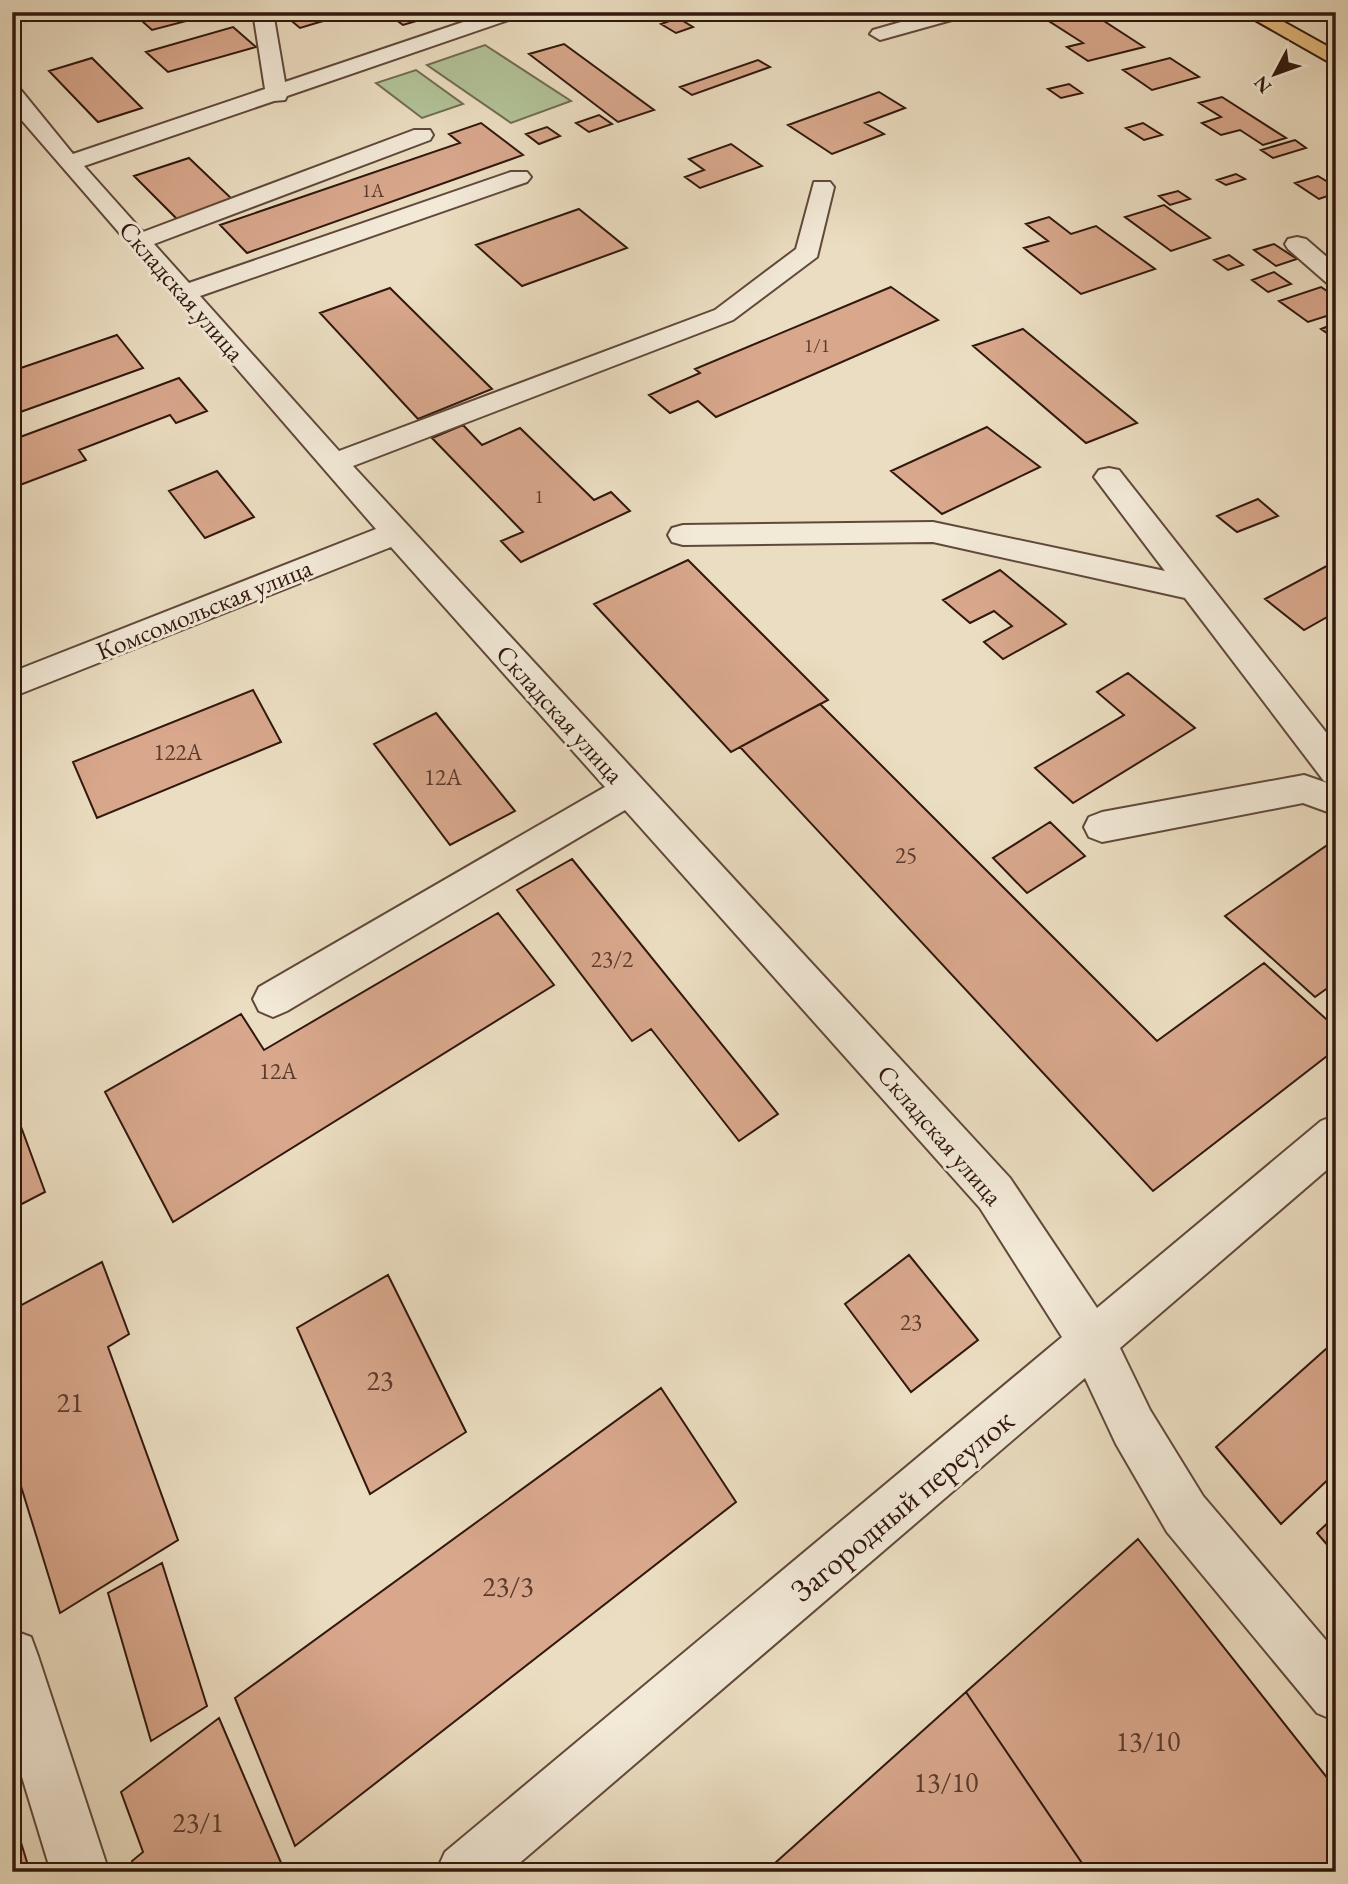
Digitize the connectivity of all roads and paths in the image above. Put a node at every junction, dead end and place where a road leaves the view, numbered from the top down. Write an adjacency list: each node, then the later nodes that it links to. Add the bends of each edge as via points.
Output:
1 (263, 12): 7 (street)
2 (513, 12): 7 (street)
3 (959, 12): 5 (street)
4 (1251, 12): 6 (main road)
5 (880, 34)
6 (1336, 60)
7 (277, 95): 10 (street)
8 (18, 113): 10 (street, Складская улица)
9 (422, 135): 13 (street)
10 (69, 163): 13 (street, Складская улица)
11 (519, 177): 16 (street)
12 (822, 187): 17 (street, via 808,252 724,315)
13 (138, 242): 16 (street, Складская улица)
14 (1297, 244): 15 (street)
15 (1336, 278)
16 (183, 293): 17 (street, Складская улица)
17 (334, 463): 19 (street, Складская улица)
18 (1109, 477): 21 (street)
19 (396, 533): 22 (street, Комсомольская улица); 24 (street, Складская улица)
20 (683, 536): 21 (street, via 933,532)
21 (1196, 589): 23 (street)
22 (12, 685)
23 (1336, 771)
24 (629, 790): 27 (street); 29 (street, Складская улица, via 995,1194)
25 (1336, 801): 26 (street, via 1304,789)
26 (1102, 828)
27 (273, 999)
28 (1336, 1135): 29 (street, Загородный переулок)
29 (1093, 1343): 31 (street, Складская улица, via 1133,1427 1185,1514); 33 (street, Загородный переулок)
30 (12, 1656): 32 (street)
31 (1336, 1694)
32 (80, 1872)
33 (465, 1872)

